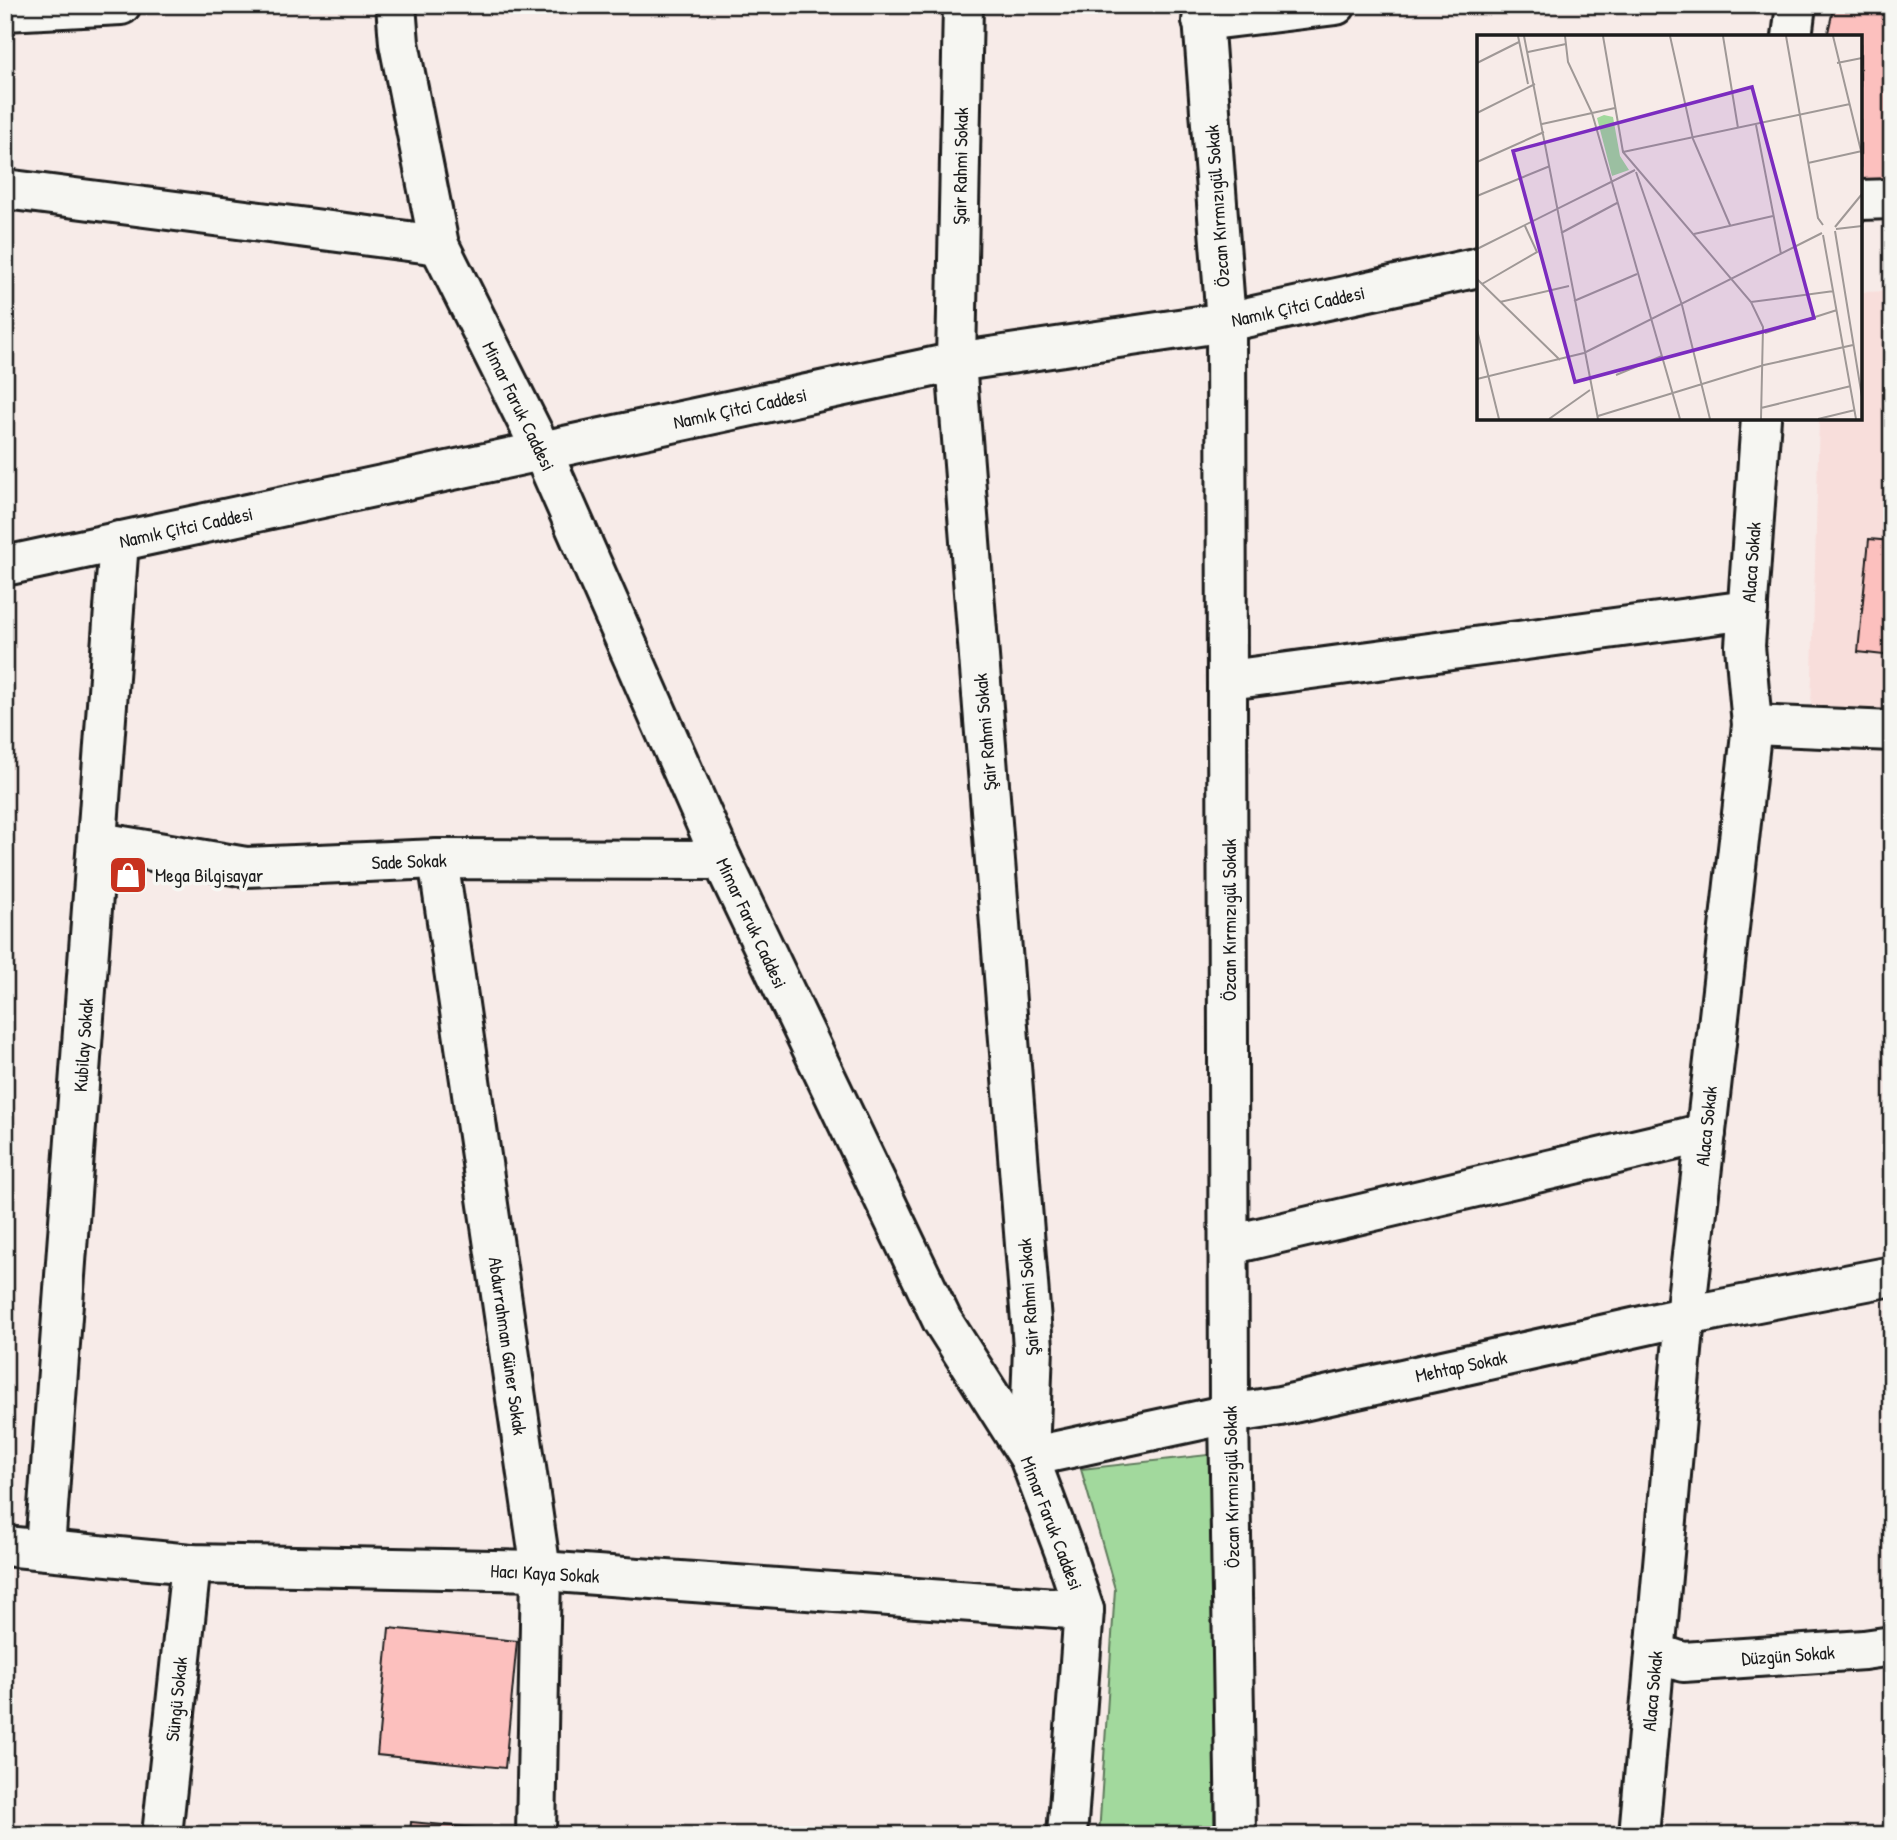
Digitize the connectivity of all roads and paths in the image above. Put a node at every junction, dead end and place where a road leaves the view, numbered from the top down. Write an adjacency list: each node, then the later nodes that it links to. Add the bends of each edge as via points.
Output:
1 (121, 5): 6 (street)
2 (396, 5): 12 (street, Mimar Faruk Caddesi, via 399,43)
3 (963, 5): 15 (street, Şair Rahmi Sokak)
4 (1336, 5): 7 (street)
5 (1796, 5): 8 (street)
6 (5, 10)
7 (1202, 13): 14 (street, Özcan Kırmızıgül Sokak)
8 (1792, 35)
9 (5, 189): 12 (street)
10 (1892, 199): 11 (street)
11 (1862, 200)
12 (439, 245): 17 (street, Mimar Faruk Caddesi)
13 (1477, 267): 14 (street, Namık Çitci Caddesi)
14 (1226, 322): 15 (street, Namık Çitci Caddesi); 21 (street, Özcan Kırmızıgül Sokak)
15 (956, 362): 17 (street, Namık Çitci Caddesi); 32 (street, Şair Rahmi Sokak, via 1033,1348)
16 (1761, 420): 20 (street, Alaca Sokak)
17 (542, 451): 18 (street, Namık Çitci Caddesi); 26 (street, Mimar Faruk Caddesi)
18 (119, 541): 19 (street, Namık Çitci Caddesi); 24 (street, Kubilay Sokak)
19 (5, 566)
20 (1748, 610): 21 (street); 22 (street, Alaca Sokak, via 1745,646)
21 (1229, 680): 28 (street, Özcan Kırmızıgül Sokak)
22 (1752, 725): 23 (street); 27 (street, Alaca Sokak)
23 (1892, 731)
24 (99, 842): 25 (street, Sade Sokak, via 246,867); 34 (street, Kubilay Sokak)
25 (438, 859): 26 (street, Sade Sokak); 36 (street, Abdurrahman Güner Sokak)
26 (722, 860): 32 (street, Mimar Faruk Caddesi, via 942,1320)
27 (1706, 1133): 28 (street); 30 (street, Alaca Sokak)
28 (1229, 1245): 31 (street, Özcan Kırmızıgül Sokak)
29 (1892, 1276): 30 (street, Mehtap Sokak)
30 (1685, 1317): 31 (street, Mehtap Sokak); 39 (street, Alaca Sokak)
31 (1229, 1414): 32 (street, Mehtap Sokak); 43 (street, Özcan Kırmızıgül Sokak)
32 (1029, 1457): 37 (street, Mimar Faruk Caddesi)
33 (5, 1546): 34 (street, Hacı Kaya Sokak)
34 (45, 1548): 35 (street, Hacı Kaya Sokak)
35 (191, 1563): 36 (street, Hacı Kaya Sokak); 40 (street, Süngü Sokak)
36 (541, 1571): 37 (street, Hacı Kaya Sokak); 41 (street, Abdurrahman Güner Sokak)
37 (1084, 1610): 42 (street, Mimar Faruk Caddesi)
38 (1892, 1646): 39 (street, Düzgün Sokak)
39 (1670, 1657): 44 (street, Alaca Sokak)
40 (162, 1835)
41 (536, 1835)
42 (1067, 1835)
43 (1236, 1835)
44 (1639, 1835)

